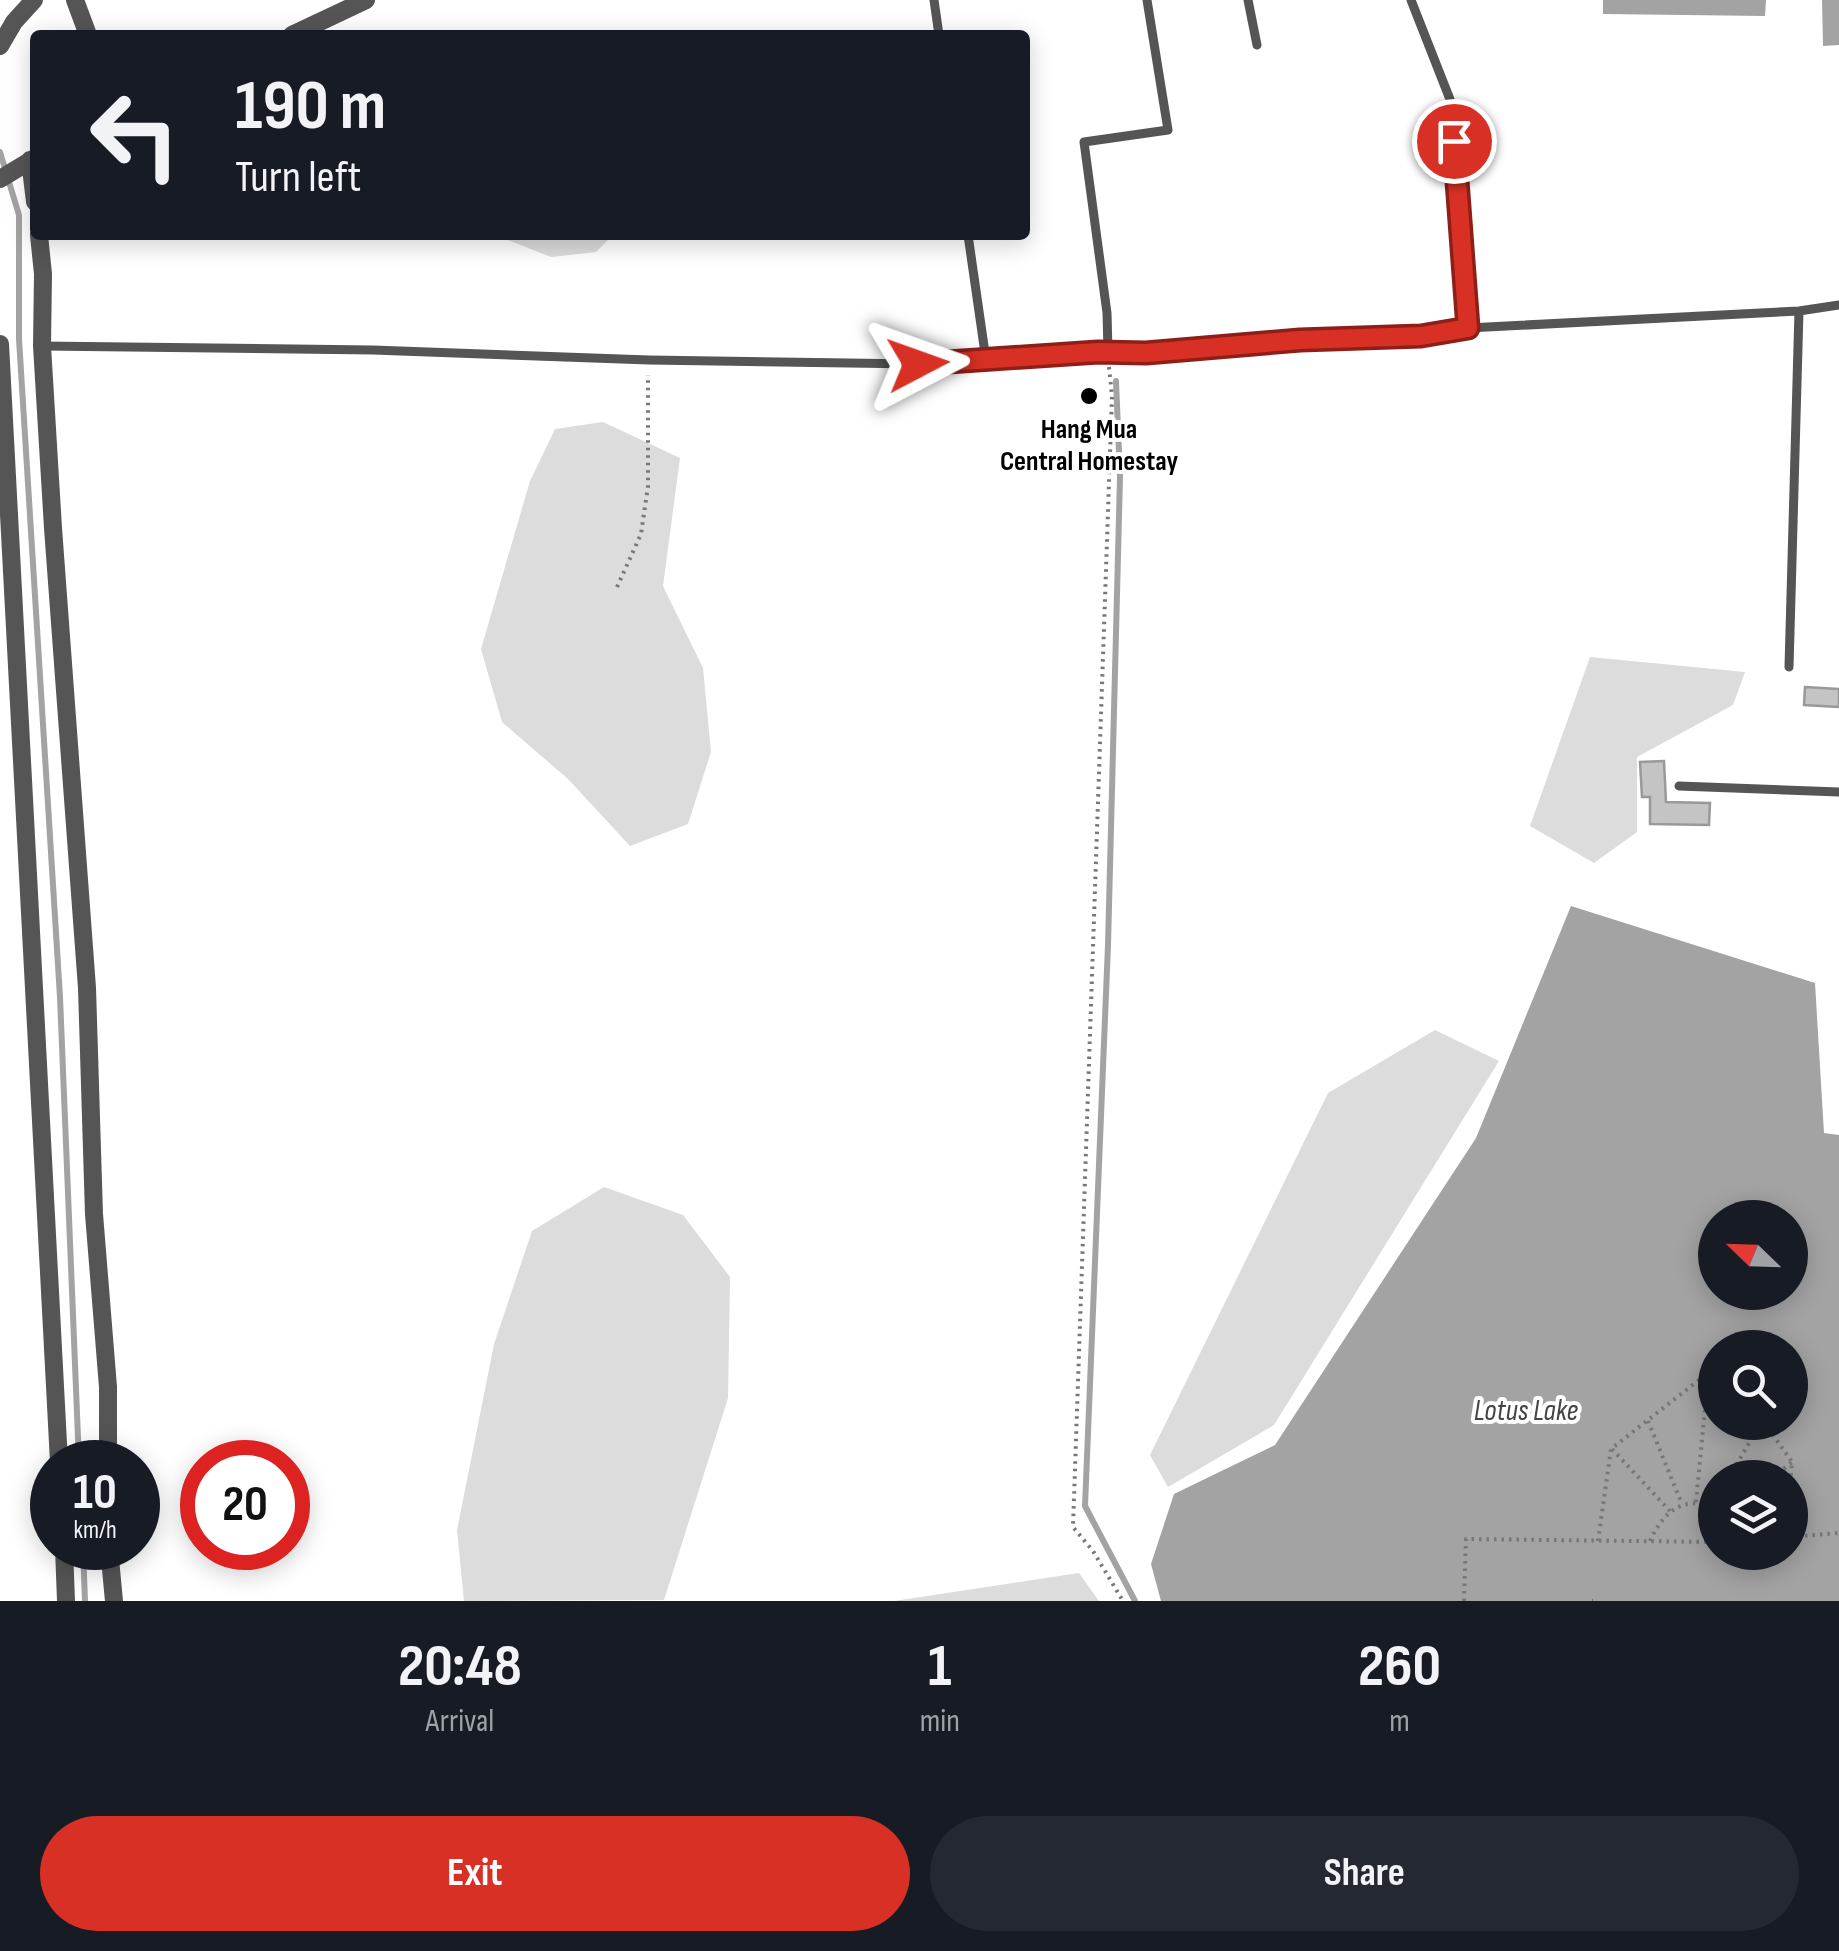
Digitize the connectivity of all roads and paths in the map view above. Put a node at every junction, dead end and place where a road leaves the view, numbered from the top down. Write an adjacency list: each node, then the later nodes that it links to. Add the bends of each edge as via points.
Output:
1 (34, 0): 11 (street)
2 (75, 0): 8 (street)
3 (366, 0): 9 (street)
4 (934, 0): 10 (lane)
5 (1146, 0): 22 (lane, via 1168,130 1084,142)
6 (1248, 0): 12 (lane)
7 (1411, 0): 19 (lane, via 1453,107)
8 (86, 30)
9 (303, 30)
10 (938, 30)
11 (0, 46)
12 (1256, 46)
13 (30, 161): 14 (street)
14 (6, 175)
15 (40, 240): 21 (street)
16 (969, 240): 24 (lane)
17 (1839, 305): 18 (lane)
18 (1799, 311): 19 (lane); 26 (lane)
19 (1468, 328): 22 (lane)
20 (0, 344): 31 (street)
21 (42, 346): 23 (lane); 32 (street, via 87,988)
22 (1108, 352): 24 (lane); 47 (path, via 1112,396 1073,1527)
23 (649, 360): 24 (lane); 25 (path, via 646,502 641,534)
24 (986, 360)
25 (617, 587)
26 (1789, 668)
27 (1679, 786): 28 (lane)
28 (1839, 792)
29 (1698, 1384): 30 (path)
30 (1648, 1420): 34 (path); 36 (path)
31 (58, 1440)
32 (108, 1440)
33 (1702, 1440): 35 (path)
34 (1611, 1448): 37 (path); 40 (path)
35 (1696, 1502): 36 (path)
36 (1682, 1504): 37 (path)
37 (1670, 1511): 41 (path)
38 (1839, 1533): 39 (path)
39 (1808, 1536)
40 (1598, 1541): 41 (path); 48 (path, via 1466,1539)
41 (1650, 1541): 42 (path)
42 (1698, 1542)
43 (65, 1570): 45 (street)
44 (111, 1570): 46 (street)
45 (66, 1601)
46 (114, 1601)
47 (1124, 1601)
48 (1464, 1601)

